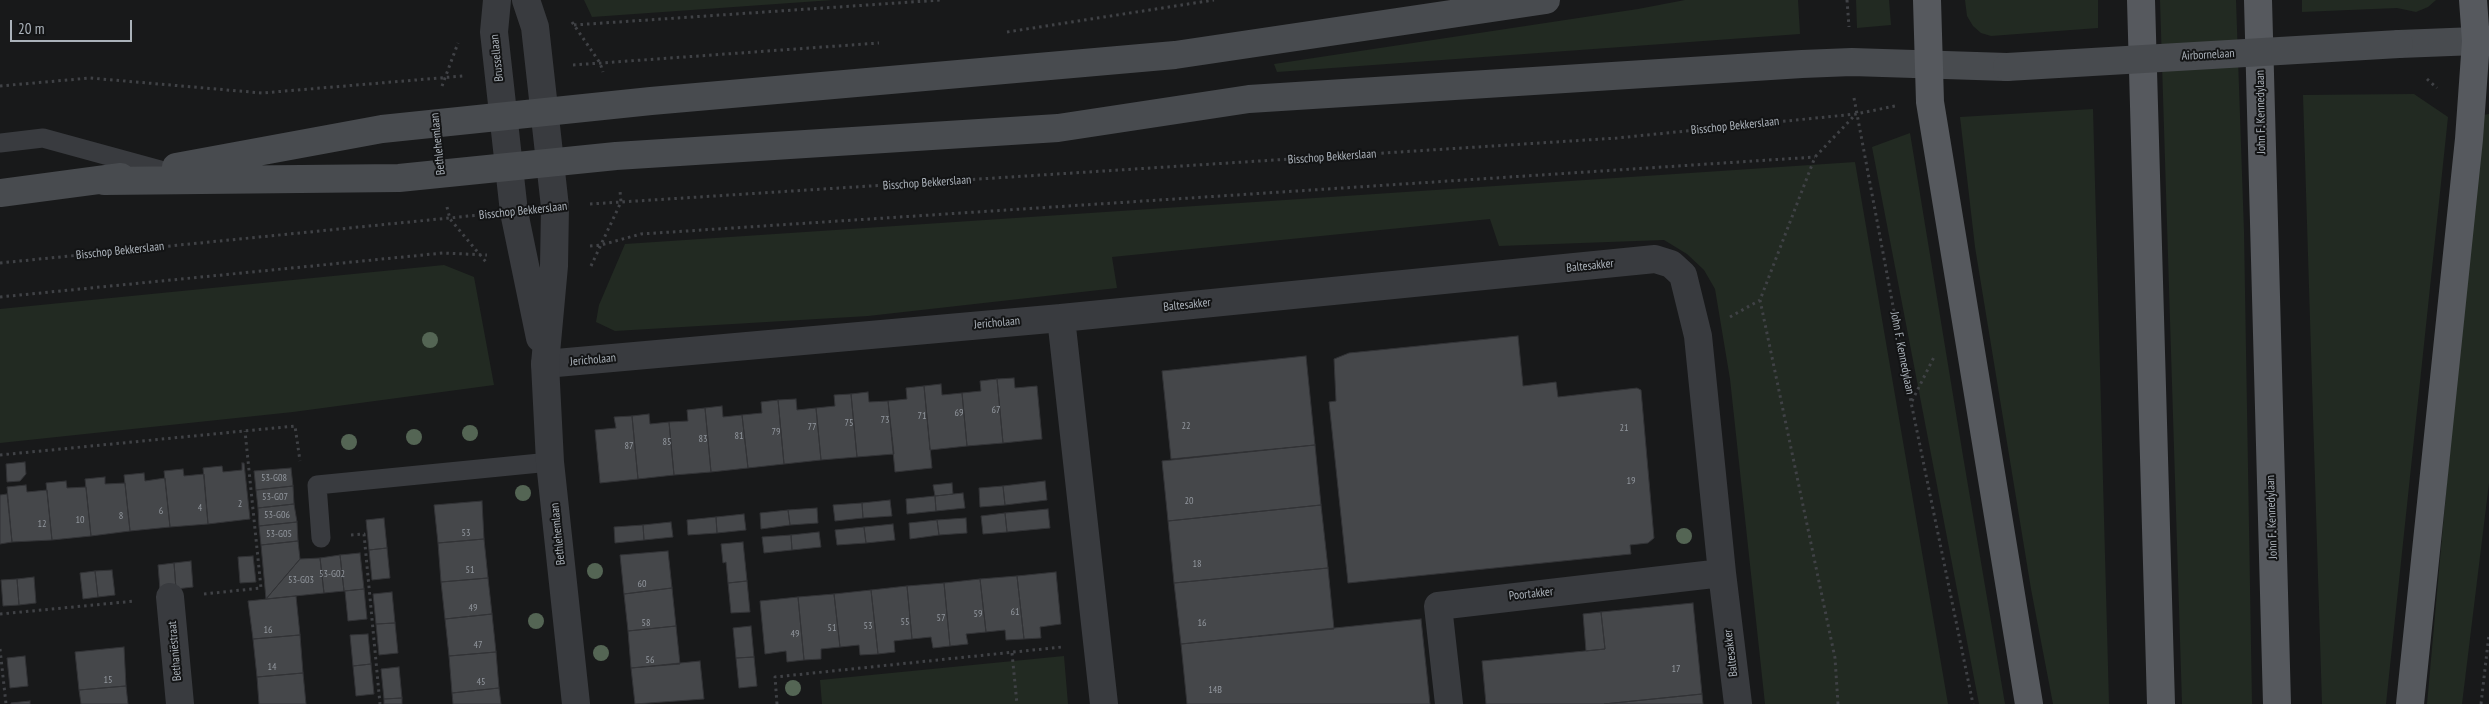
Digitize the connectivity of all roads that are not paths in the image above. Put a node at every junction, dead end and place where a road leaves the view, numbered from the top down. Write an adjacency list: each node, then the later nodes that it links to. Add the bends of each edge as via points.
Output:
1 (497, 0): 11 (street, Brussellaan, via 494,32)
2 (526, 0): 10 (street, via 535,27)
3 (1546, 0): 10 (main road, via 1175,55)
4 (1927, 0): 9 (main road)
5 (2141, 0): 30 (main road)
6 (2258, 0): 31 (main road, John F. Kennedylaan)
7 (2473, 0): 8 (main road)
8 (2483, 41): 9 (main road, Airbornelaan, bridge, via 2007,67); 32 (main road, via 2469,139)
9 (1928, 65): 13 (main road, via 1852,62 1249,99 1058,128); 29 (main road, via 1931,112)
10 (545, 113): 11 (main road); 13 (street, Bethlehemlaan)
11 (503, 116): 14 (street, Brussellaan); 15 (main road, via 382,129)
12 (0, 143): 15 (lane, via 43,138)
13 (550, 163): 14 (main road); 19 (street, Bethlehemlaan, via 555,207 554,249)
14 (509, 167): 16 (main road, via 399,178); 19 (street, Bethlehemlaan, via 520,252)
15 (160, 170): 16 (main road)
16 (104, 181): 17 (main road)
17 (0, 192)
18 (1061, 318): 19 (street, Jericholaan); 22 (street, Baltesakker, via 1654,260 1671,264 1683,275 1698,336); 26 (street)
19 (545, 364): 20 (street, Bethlehemlaan)
20 (550, 462): 21 (lane, via 318,485); 25 (street, Bethlehemlaan)
21 (320, 538)
22 (1722, 573): 27 (street, Poortakker, via 1438,606); 28 (street, Baltesakker)
23 (170, 597): 24 (street, Bethaniëstraat)
24 (180, 704)
25 (576, 704)
26 (1104, 704)
27 (1449, 704)
28 (1738, 704)
29 (2029, 704)
30 (2162, 704)
31 (2277, 704)
32 (2410, 704)

